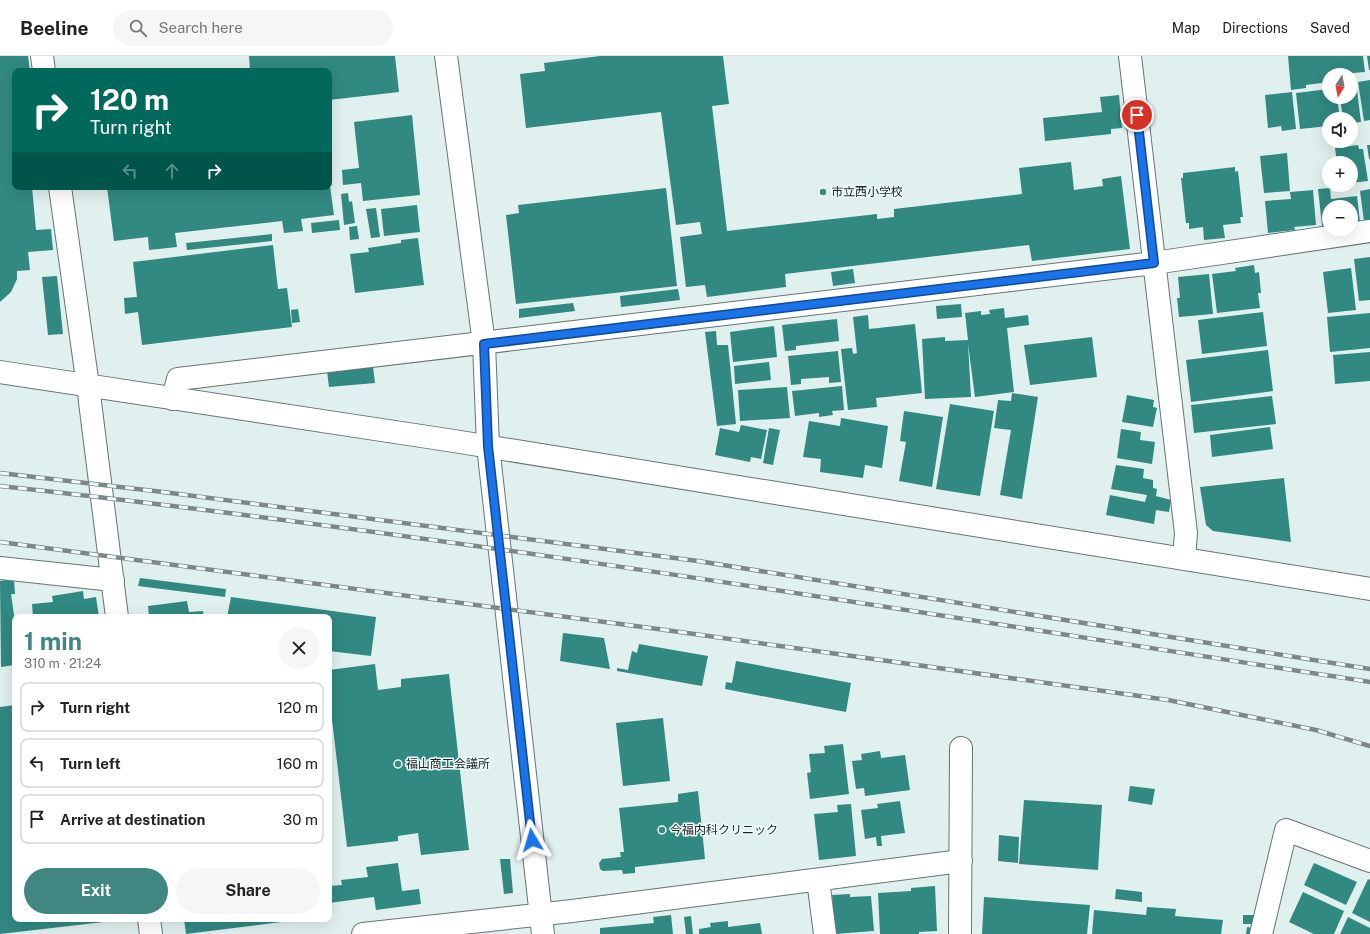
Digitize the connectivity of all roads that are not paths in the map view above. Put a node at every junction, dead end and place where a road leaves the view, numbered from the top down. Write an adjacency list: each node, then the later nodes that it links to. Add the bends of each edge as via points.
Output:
1 (42, 56): 4 (street)
2 (446, 56): 8 (street)
3 (1130, 56): 7 (street)
4 (44, 68)
5 (60, 190): 10 (street)
6 (1370, 231): 7 (street)
7 (1154, 263): 8 (street); 13 (street, via 1186,533)
8 (484, 344): 11 (street, via 178,379); 12 (street)
9 (0, 372): 10 (street)
10 (88, 386): 11 (street); 15 (street)
11 (173, 399): 12 (street)
12 (488, 446): 13 (street); 23 (street)
13 (1184, 559): 16 (street)
14 (0, 568): 15 (street)
15 (112, 580): 17 (street)
16 (1370, 589)
17 (116, 614)
18 (961, 748): 19 (street)
19 (961, 861): 21 (street); 27 (street)
20 (1370, 861): 28 (street, via 1286,830)
21 (818, 880): 23 (street); 26 (street)
22 (149, 922): 24 (street)
23 (542, 924): 25 (street)
24 (151, 934)
25 (363, 934)
26 (825, 934)
27 (960, 934)
28 (1262, 934)

